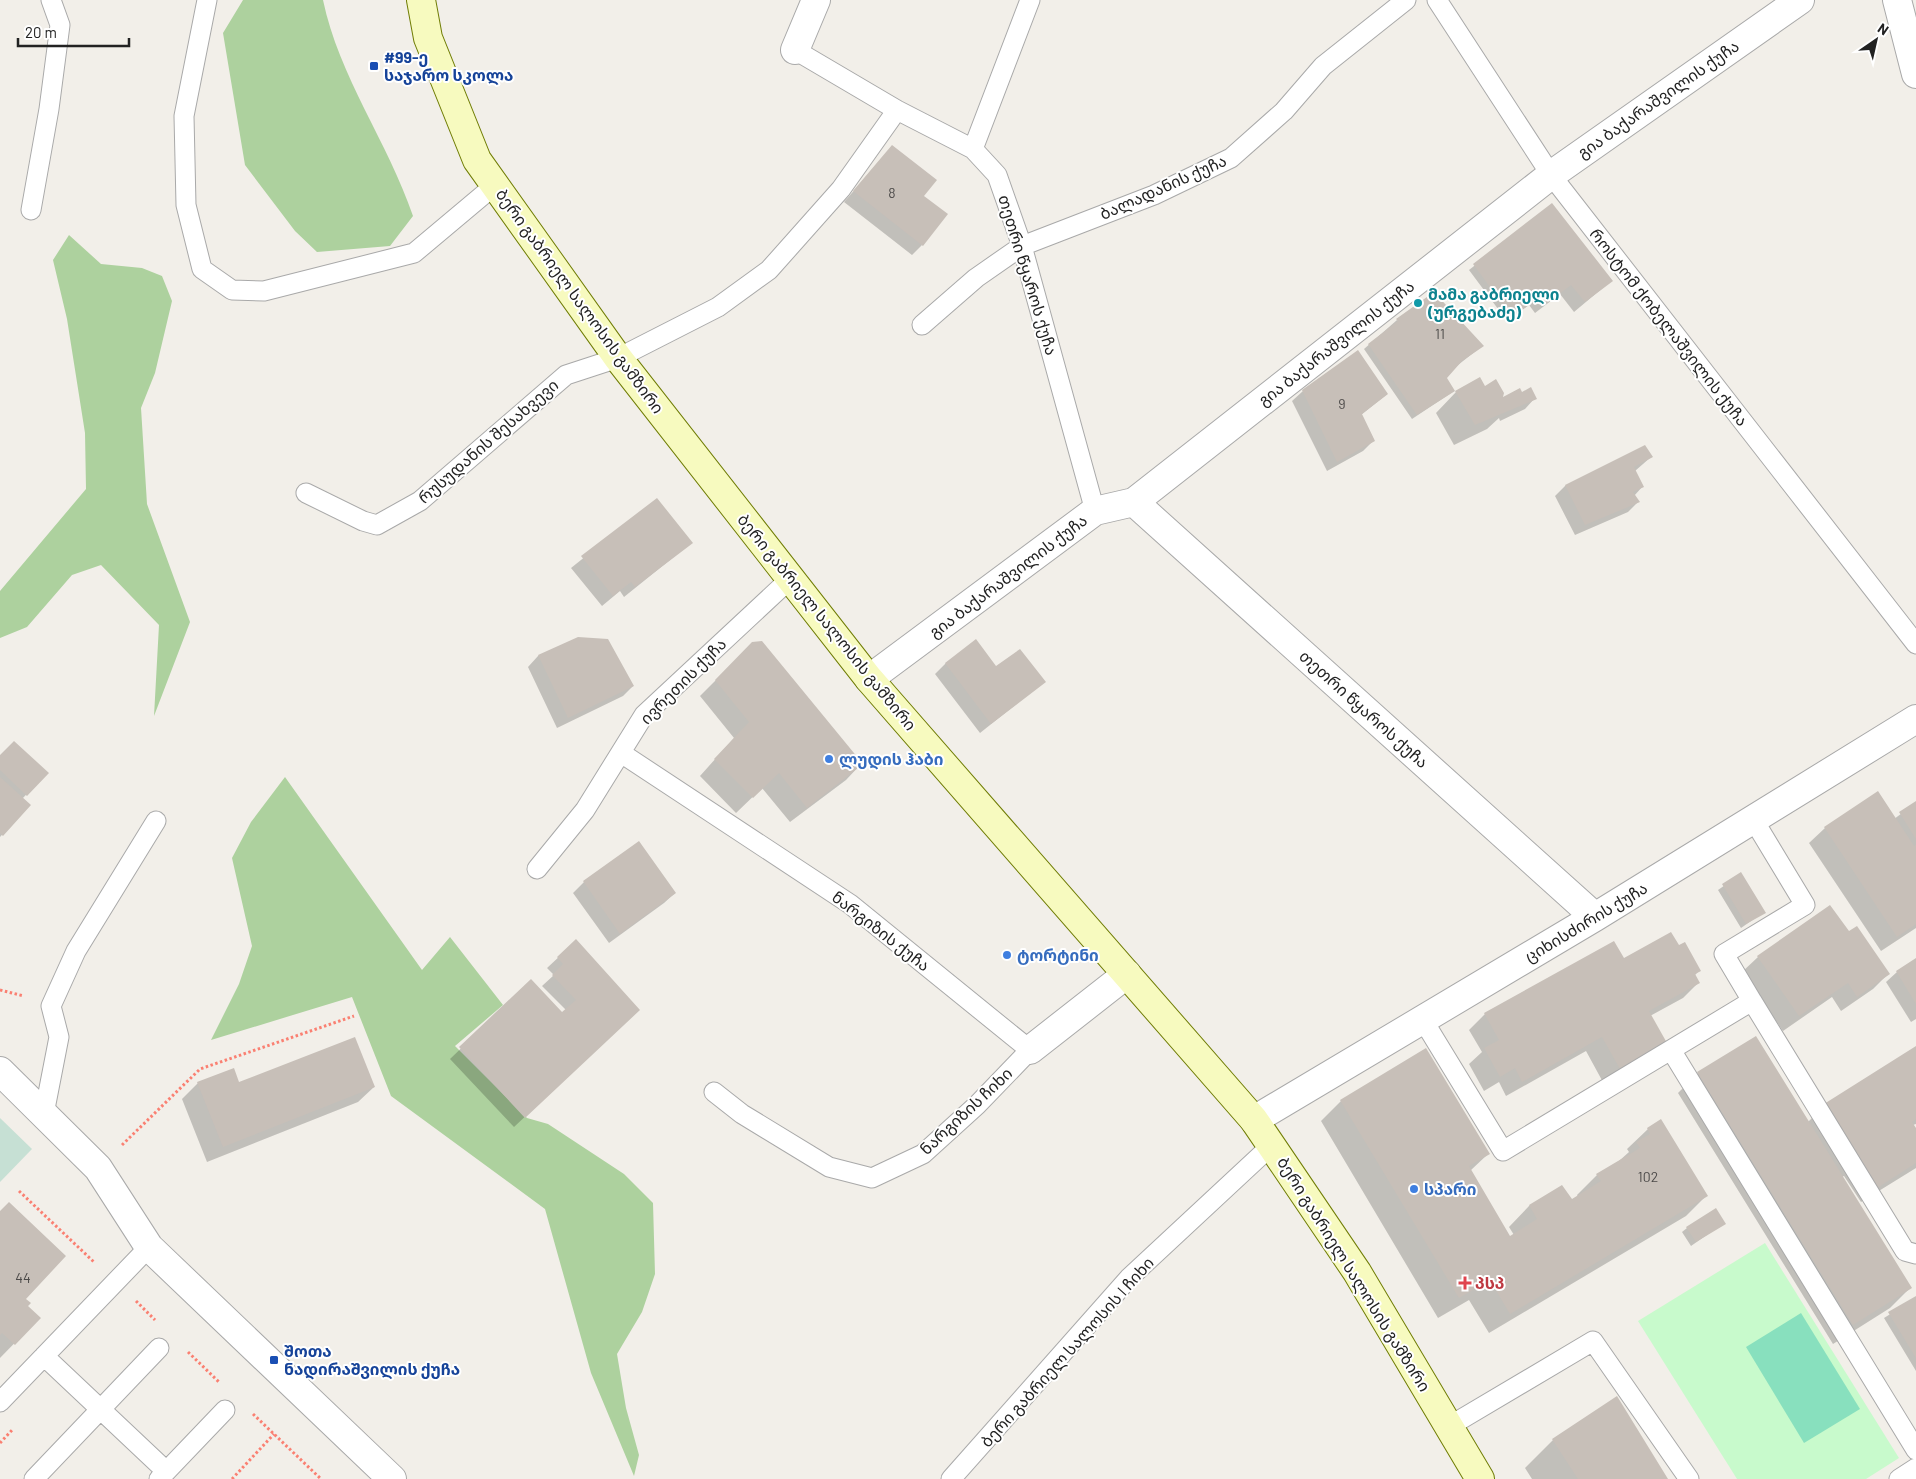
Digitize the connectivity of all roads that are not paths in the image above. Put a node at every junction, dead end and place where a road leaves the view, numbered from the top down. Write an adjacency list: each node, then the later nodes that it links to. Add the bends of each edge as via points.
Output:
1 (51, 0): 16 (lane, via 60,25)
2 (207, 0): 15 (lane, via 184,116 186,205 202,269 232,290 264,291 414,253)
3 (421, 0): 15 (main road, ბერი გაბრიელ სალოსის გამზირი, via 428,38 477,160)
4 (816, 0): 10 (street)
5 (1030, 0): 13 (lane)
6 (1406, 0): 17 (lane, ბალადანის ქუჩა, via 1323,66 1284,111 1230,158 1154,195)
7 (1437, 0): 14 (lane, როსტომ ქობელაშვილის ქუჩა)
8 (1800, 0): 14 (street, გია ბაქარაშვილის ქუჩა)
9 (1897, 0): 11 (street)
10 (796, 50): 12 (lane, თეთრი წყაროს ქუჩა)
11 (1916, 74)
12 (897, 110): 13 (lane, თეთრი წყაროს ქუჩა); 19 (lane, via 841,189 769,270 718,306)
13 (973, 149): 17 (lane, თეთრი წყაროს ქუჩა, via 997,175)
14 (1551, 175): 21 (street, გია ბაქარაშვილის ქუჩა); 24 (lane, როსტომ ქობელაშვილის ქუჩა)
15 (495, 185): 19 (main road, ბერი გაბრიელ სალოსის გამზირი)
16 (31, 210)
17 (1022, 246): 18 (lane, ბალადანის ქუჩა, via 976,278); 22 (lane, თეთრი წყაროს ქუჩა)
18 (922, 325)
19 (618, 358): 20 (lane, რუსუდანის შესახვევი, via 566,375 420,501 377,524 363,521); 23 (main road, ბერი გაბრიელ სალოსის გამზირი)
20 (306, 492)
21 (1134, 502): 22 (street, გია ბაქარაშვილის ქუჩა); 31 (street, თეთრი წყაროს ქუჩა)
22 (1095, 511): 25 (street, გია ბაქარაშვილის ქუჩა)
23 (791, 578): 25 (main road, ბერი გაბრიელ სალოსის გამზირი); 27 (lane, ივრეთის ქუჩა, via 644,715)
24 (1916, 644)
25 (869, 679): 32 (main road, ბერი გაბრიელ სალოსის გამზირი)
26 (1916, 719): 28 (street, ციხისძირის ქუჩა)
27 (621, 753): 30 (lane, ივრეთის ქუჩა, via 585,810); 35 (lane, ნარგიზის ქუჩა, via 850,904)
28 (1753, 819): 31 (street, ციხისძირის ქუჩა); 33 (lane, via 1805,905 1724,954)
29 (156, 822): 39 (lane, via 76,952 51,1006 59,1037)
30 (537, 869)
31 (1595, 917): 34 (street, ციხისძირის ქუჩა)
32 (1127, 974): 35 (street); 40 (main road, ბერი გაბრიელ სალოსის გამზირი)
33 (1752, 1001): 36 (lane); 43 (lane, via 1905,1252)
34 (1423, 1020): 36 (lane, via 1503,1151); 40 (street, ციხისძირის ქუჩა)
35 (1030, 1050): 38 (lane, ნარგიზის ჩიხი, via 977,1105 922,1154 872,1178 829,1168 742,1114)
36 (1671, 1050): 50 (lane)
37 (0, 1071): 39 (street)
38 (714, 1092)
39 (44, 1114): 42 (street, via 98,1168)
40 (1254, 1120): 41 (main road, ბერი გაბრიელ სალოსის გამზირი)
41 (1272, 1145): 49 (main road, ბერი გაბრიელ სალოსის გამზირი, via 1357,1272); 55 (lane, ბერი გაბრიელ სალოსის I ჩიხი, via 1129,1278)
42 (149, 1247): 45 (lane); 54 (street)
43 (1916, 1254)
44 (158, 1348): 47 (lane)
45 (44, 1356): 46 (lane); 47 (lane)
46 (0, 1402)
47 (101, 1410): 52 (lane); 53 (lane)
48 (225, 1410): 52 (lane)
49 (1448, 1427): 56 (main road, ბერი გაბრიელ სალოსის გამზირი); 57 (lane, via 1593,1341)
50 (1916, 1450)
51 (1916, 1468): 58 (lane)
52 (162, 1475)
53 (34, 1479)
54 (392, 1479)
55 (951, 1479)
56 (1480, 1479)
57 (1689, 1479)
58 (1899, 1479)

